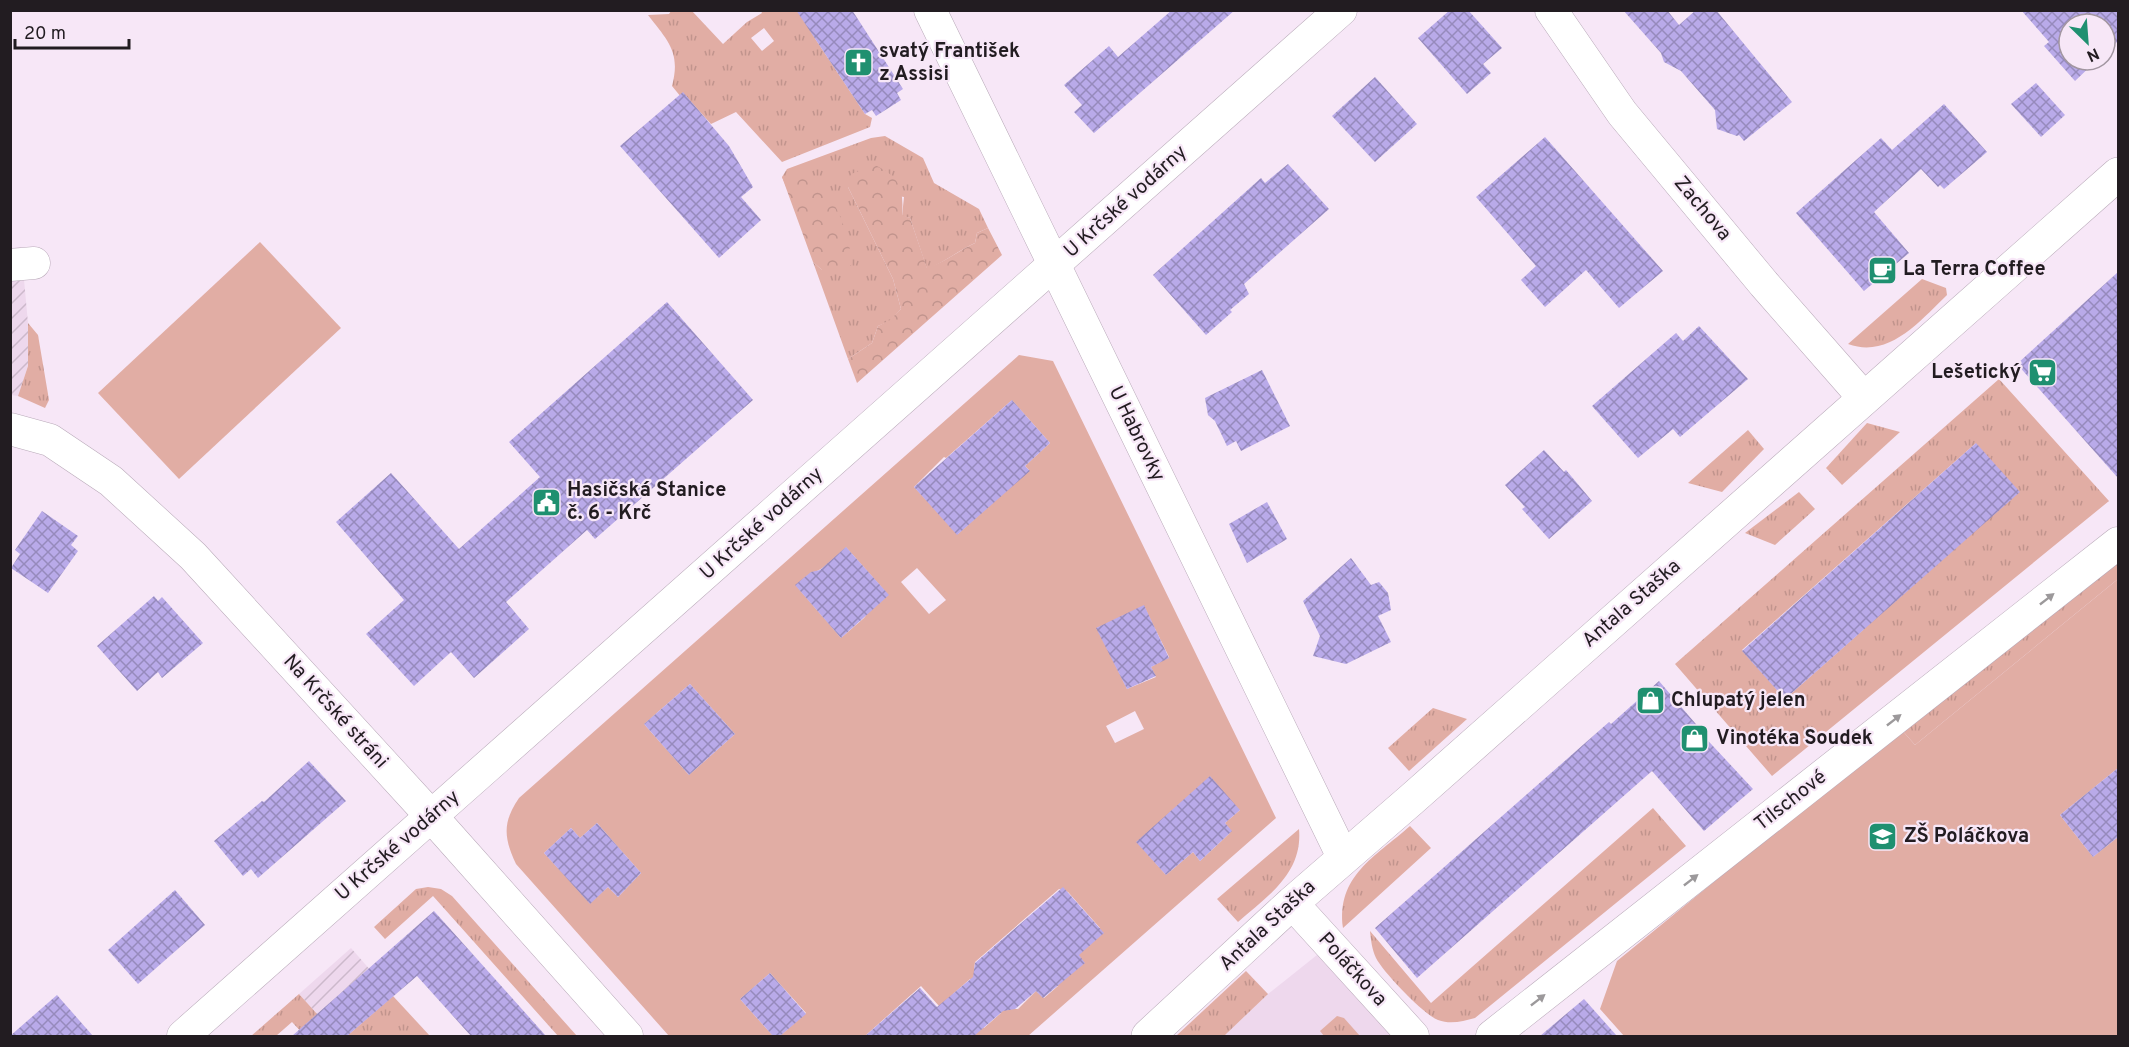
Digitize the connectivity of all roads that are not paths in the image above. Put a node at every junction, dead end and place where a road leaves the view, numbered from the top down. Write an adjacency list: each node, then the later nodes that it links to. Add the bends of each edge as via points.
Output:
1 (930, 10): 5 (street, U Habrovky)
2 (1341, 10): 5 (street, U Krčské vodárny)
3 (1551, 10): 6 (street, Zachova, via 1622,113)
4 (2118, 174): 6 (street, Antala Staška)
5 (1053, 266): 9 (street, U Krčské vodárny); 10 (street, U Habrovky)
6 (1864, 398): 10 (street, Antala Staška)
7 (10, 429): 9 (street, Na Krčské stráni, via 50,440 111,481 193,556)
8 (2118, 543): 16 (street, Tilschové, one-way to 8)
9 (432, 817): 12 (street, U Krčské vodárny); 13 (street, Na Krčské stráni)
10 (1343, 857): 11 (street, Antala Staška)
11 (1292, 903): 14 (street, Antala Staška); 15 (street, Poláčkova)
12 (183, 1036)
13 (627, 1036)
14 (1148, 1036)
15 (1413, 1036)
16 (1492, 1036)

